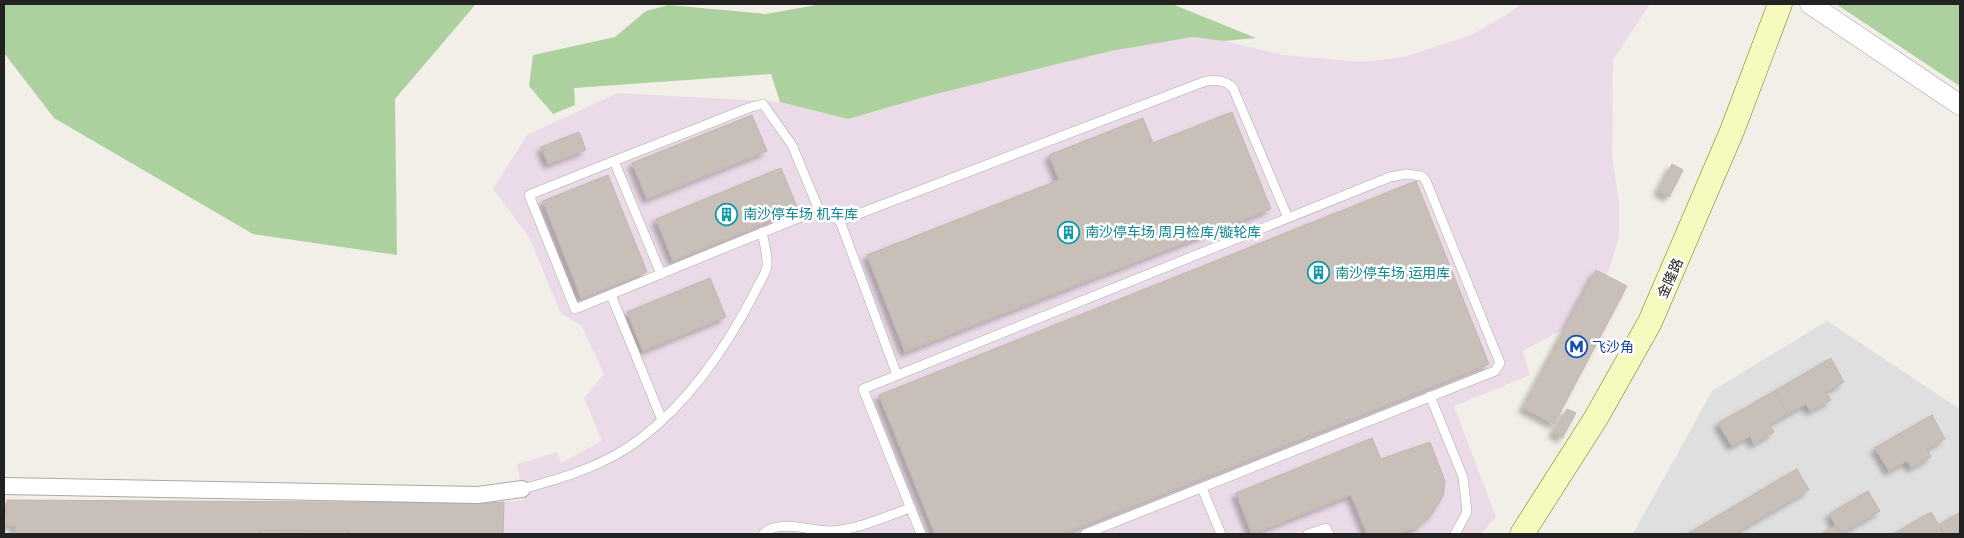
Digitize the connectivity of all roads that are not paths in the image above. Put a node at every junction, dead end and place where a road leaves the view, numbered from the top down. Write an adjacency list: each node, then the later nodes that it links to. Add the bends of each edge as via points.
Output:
1 (1780, 4): 25 (main road, 金隆路, via 1732,132 1650,322 1596,418)
2 (1810, 4): 3 (street)
3 (1960, 105)
4 (614, 161): 5 (lane, via 763,104 792,145); 9 (lane); 10 (lane, via 529,195 575,309)
5 (819, 210): 7 (lane); 8 (lane)
6 (1288, 218): 7 (lane, via 1233,88 1219,80 1206,81); 11 (lane); 12 (lane, via 1390,178 1407,174 1422,176 1426,181 1500,364 1495,371)
7 (840, 221): 11 (lane)
8 (762, 232): 9 (lane); 13 (lane, via 767,267 740,320 697,382)
9 (661, 274): 10 (lane)
10 (611, 295): 13 (lane)
11 (897, 375): 17 (lane, via 863,389)
12 (1430, 396): 15 (lane); 24 (lane, via 1463,477 1467,512)
13 (662, 420): 16 (lane, via 640,439 588,468)
14 (4, 486): 16 (street, via 478,495)
15 (1202, 488): 20 (lane); 21 (lane)
16 (522, 489)
17 (910, 508): 18 (lane, via 853,528 832,531 781,526 769,528); 19 (lane)
18 (763, 534)
19 (921, 534)
20 (1085, 534)
21 (1221, 534)
22 (1308, 534): 23 (lane, via 1326,528)
23 (1329, 534)
24 (1455, 534)
25 (1522, 534)

